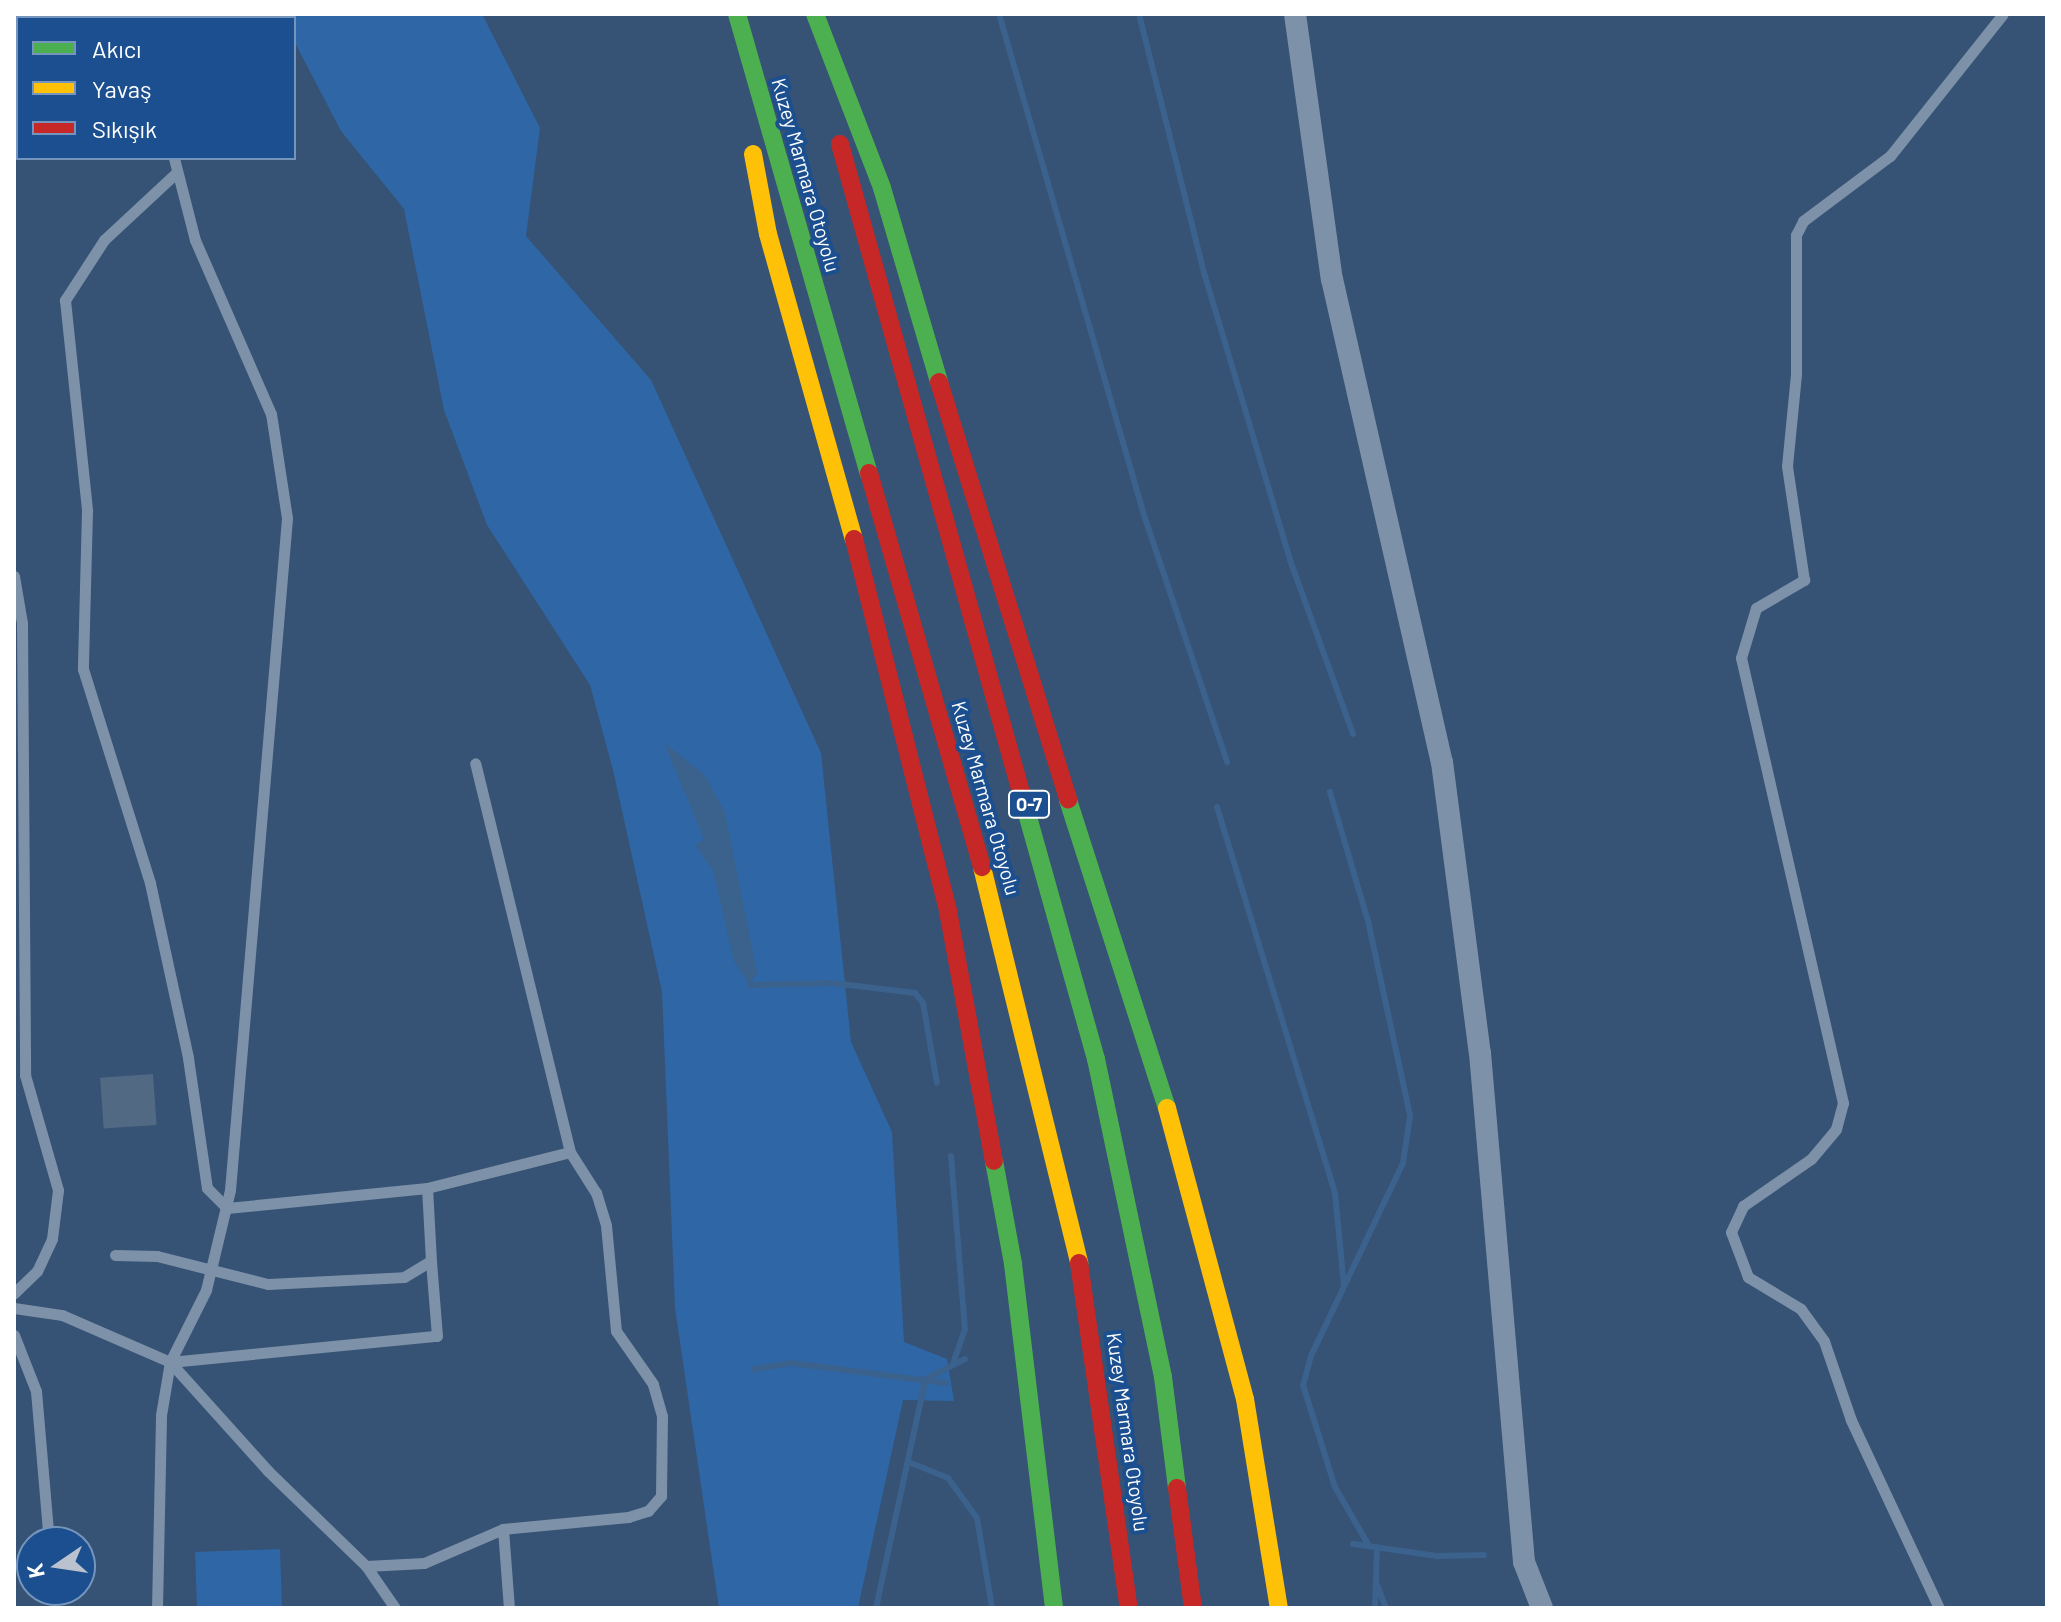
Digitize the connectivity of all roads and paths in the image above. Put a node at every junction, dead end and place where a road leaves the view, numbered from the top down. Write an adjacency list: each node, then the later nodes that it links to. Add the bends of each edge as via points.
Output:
1 (737, 14): 6 (highway, Kuzey Marmara Otoyolu)
2 (803, 14): 33 (highway, Kuzey Marmara Otoyolu / O-7, via 1096,1059 1163,1377)
3 (815, 14): 11 (highway, via 882,188 1004,600)
4 (1295, 14): 35 (street, via 1332,279 1442,762 1478,1037 1524,1562)
5 (2003, 14): 36 (lane, via 1890,156 1803,221 1796,235 1796,374 1787,466 1804,580 1756,608 1741,658 1843,1103 1836,1129 1811,1159 1743,1206 1731,1232 1748,1277 1801,1309 1824,1341 1851,1420)
6 (754, 75): 21 (highway, via 747,121 768,234 926,810 984,1096); 32 (highway, Kuzey Marmara Otoyolu, via 951,752 1042,1101 1104,1409)
7 (174, 160): 8 (lane)
8 (176, 173): 14 (lane, via 195,240 271,414 287,518); 14 (lane, via 104,240 65,300 87,511 83,669 150,883 188,1058 207,1188)
9 (14, 576): 18 (lane, via 22,623 25,1075 58,1190 52,1239 37,1271)
10 (475, 763): 12 (lane)
11 (1169, 1108): 23 (highway, via 1211,1202); 34 (highway, via 1245,1399)
12 (570, 1152): 13 (lane); 25 (lane, via 596,1193 606,1225 616,1331 653,1384 662,1416 661,1496 648,1511 628,1517)
13 (427, 1188): 14 (lane); 16 (lane)
14 (227, 1208): 17 (lane)
15 (115, 1255): 17 (lane)
16 (431, 1261): 17 (lane, via 404,1277 268,1284); 22 (lane, via 437,1336)
17 (211, 1268): 22 (lane)
18 (14, 1293)
19 (14, 1308): 22 (lane, via 62,1315)
20 (14, 1335): 24 (lane, via 36,1391)
21 (1026, 1359): 30 (highway); 31 (highway)
22 (170, 1362): 26 (lane, via 268,1471); 27 (lane, via 161,1415)
23 (1284, 1507)
24 (48, 1526)
25 (503, 1529): 26 (lane, via 424,1563); 29 (lane)
26 (366, 1566): 28 (lane)
27 (157, 1608)
28 (395, 1608)
29 (509, 1608)
30 (1032, 1608)
31 (1054, 1608)
32 (1129, 1608)
33 (1193, 1608)
34 (1279, 1608)
35 (1542, 1608)
36 (1939, 1608)

